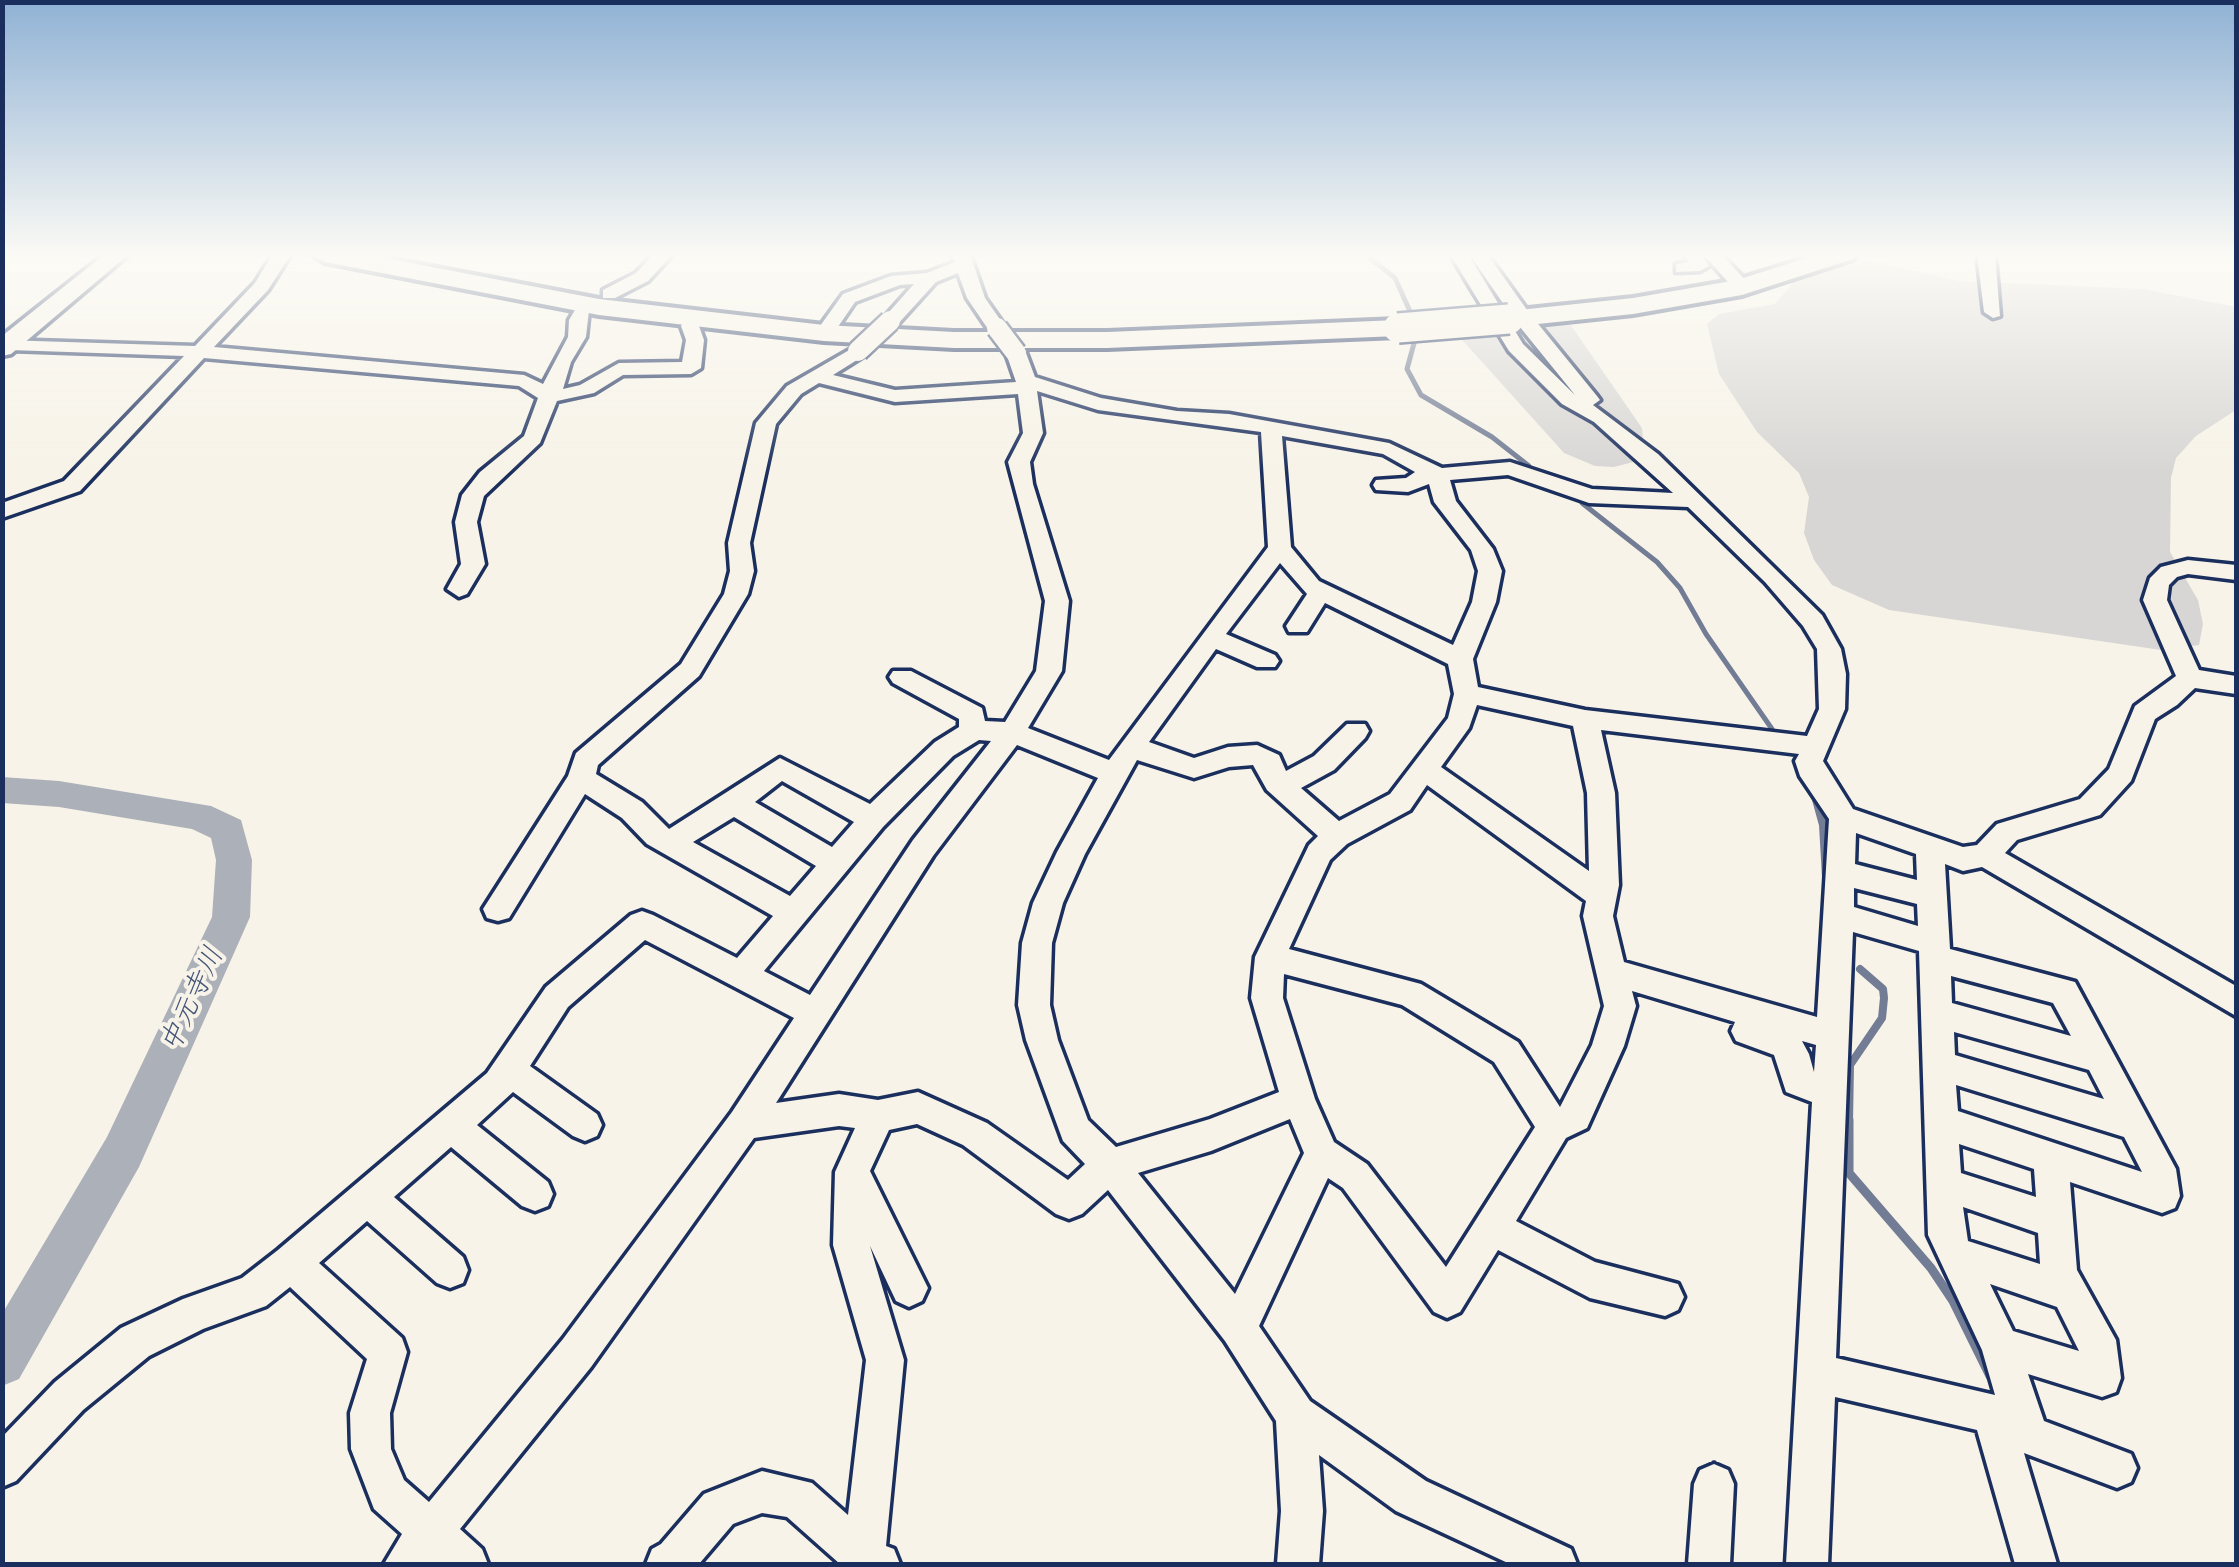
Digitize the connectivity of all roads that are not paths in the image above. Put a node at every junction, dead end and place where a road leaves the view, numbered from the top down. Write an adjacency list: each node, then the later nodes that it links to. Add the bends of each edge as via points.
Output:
1 (29, 327): 13 (main road)
2 (223, 327): 14 (street)
3 (579, 327): 17 (street)
4 (690, 327): 17 (street, via 691,368 619,370 587,389)
5 (773, 327): 12 (highway)
6 (828, 327): 12 (street)
7 (883, 327): 15 (street, bridge)
8 (996, 327): 16 (street, bridge, via 1016,353)
9 (1409, 327): 12 (highway, bridge, via 954,340)
10 (1503, 327): 18 (street, via 1568,400)
11 (1523, 327): 18 (street)
12 (824, 333)
13 (6, 346): 14 (street)
14 (200, 352): 17 (street, via 524,381); 23 (street, via 72,486)
15 (819, 377): 16 (street, via 920,398); 44 (street, via 794,390 766,424 738,544 742,571 736,594 690,670 586,760)
16 (1026, 384): 19 (street, via 1098,404); 39 (street, via 1033,433 1020,473 1057,601 1050,670)
17 (547, 395): 26 (street, via 532,439 473,496 466,522 474,564)
18 (1601, 418): 22 (street)
19 (1271, 429): 20 (street, via 1389,449); 24 (street)
20 (1431, 472): 21 (street, via 1408,485); 22 (street, via 1510,468 1589,496); 30 (street, via 1490,571)
21 (1384, 484)
22 (1692, 501): 41 (street, via 1773,576 1828,649 1832,709)
23 (2, 511)
24 (1280, 548): 27 (street); 29 (street)
25 (2236, 572): 33 (street, via 2188,567 2158,583 2155,600)
26 (459, 588)
27 (1321, 591): 28 (street); 30 (street)
28 (1298, 626)
29 (1211, 637): 31 (street); 40 (street)
30 (1460, 660): 35 (street)
31 (1266, 661)
32 (902, 677): 37 (street, via 974,716)
33 (2190, 678): 34 (street); 52 (street, via 2144,713 2120,774 2090,807 2006,832)
34 (2236, 685)
35 (1467, 694): 36 (street); 42 (street, via 1460,721)
36 (1585, 718): 41 (street); 55 (street, via 1601,794)
37 (974, 730): 39 (street); 48 (street)
38 (1356, 731): 45 (street, via 1324,763)
39 (1012, 732): 43 (street); 65 (street, via 924,848)
40 (1132, 746): 43 (street); 45 (street, via 1194,768 1257,755 1269,762)
41 (1812, 746): 47 (street, via 1814,776)
42 (1426, 770): 49 (street, via 1400,802); 55 (street)
43 (1114, 773): 83 (street, via 1048,903 1033,975 1034,1005 1057,1088 1075,1130)
44 (581, 778): 50 (street); 57 (street)
45 (1280, 786): 49 (street)
46 (734, 803): 48 (street, via 780,768); 50 (street); 53 (street)
47 (1843, 817): 51 (street); 54 (street)
48 (873, 819): 53 (street)
49 (1337, 836): 61 (street, via 1318,853)
50 (669, 843): 58 (street)
51 (1930, 848): 52 (street, via 1963,859); 56 (street)
52 (1985, 855): 64 (street)
53 (835, 863): 58 (street)
54 (1839, 872): 56 (street); 59 (street)
55 (1602, 896): 62 (street, via 1598,916)
56 (1932, 896): 60 (street)
57 (498, 909)
58 (792, 912): 63 (street)
59 (1837, 915): 60 (street); 68 (street)
60 (1934, 950): 66 (street); 69 (street, via 2064,992)
61 (1270, 957): 73 (street, via 1268,998); 80 (street, via 1410,994 1506,1052)
62 (1611, 972): 68 (street); 80 (street, via 1620,1006 1608,1046 1575,1117)
63 (742, 974): 65 (street); 71 (street, via 642,924 557,997)
64 (2236, 1002)
65 (815, 1013): 76 (street)
66 (1937, 1013): 69 (street); 70 (street)
67 (1747, 1031): 72 (street, via 1786,1045 1798,1081)
68 (1830, 1035): 72 (street)
69 (2098, 1058): 77 (street)
70 (1939, 1065): 75 (street); 77 (street)
71 (508, 1069): 78 (street); 79 (street)
72 (1828, 1092): 98 (street)
73 (1298, 1100): 81 (street); 83 (street)
74 (878, 1116): 76 (street, via 839,1110); 83 (street, via 918,1108 938,1115 1069,1202); 84 (street)
75 (1942, 1122): 82 (street); 85 (street)
76 (744, 1123): 104 (street, via 577,1353)
77 (2134, 1124): 82 (street, via 2159,1169 2162,1196)
78 (585, 1125)
79 (452, 1126): 86 (street); 87 (street)
80 (1554, 1127): 89 (street)
81 (1322, 1154): 89 (street, via 1355,1176 1447,1300); 96 (street)
82 (2051, 1159): 88 (street)
83 (1110, 1166): 96 (street)
84 (852, 1172): 93 (street); 105 (street, via 851,1246 885,1360)
85 (1944, 1184): 88 (street); 90 (street, via 1946,1235)
86 (536, 1194)
87 (368, 1198): 91 (street); 92 (street)
88 (2055, 1221): 94 (street, via 2059,1274)
89 (1490, 1227): 95 (street, via 1590,1278)
90 (1956, 1255): 94 (street); 97 (street)
91 (292, 1264): 101 (street, via 253,1294 135,1342 69,1396); 104 (street, via 388,1352 370,1413 371,1449 388,1494)
92 (450, 1270)
93 (909, 1288)
94 (2069, 1292): 97 (street, via 2097,1340 2102,1378)
95 (1665, 1297)
96 (1238, 1328): 99 (street)
97 (2000, 1346): 100 (street)
98 (1817, 1373): 100 (street); 112 (street)
99 (1296, 1415): 109 (street); 110 (street, via 1411,1496)
100 (2007, 1418): 102 (street, via 2030,1436); 113 (street)
101 (2, 1467)
102 (2116, 1468)
103 (1714, 1484): 111 (street)
104 (430, 1533): 106 (street); 107 (street)
105 (871, 1561): 108 (street, via 797,1498 762,1492 719,1508)
106 (405, 1564)
107 (467, 1564)
108 (667, 1564)
109 (1298, 1564)
110 (1556, 1564)
111 (1709, 1564)
112 (1807, 1564)
113 (2036, 1564)

